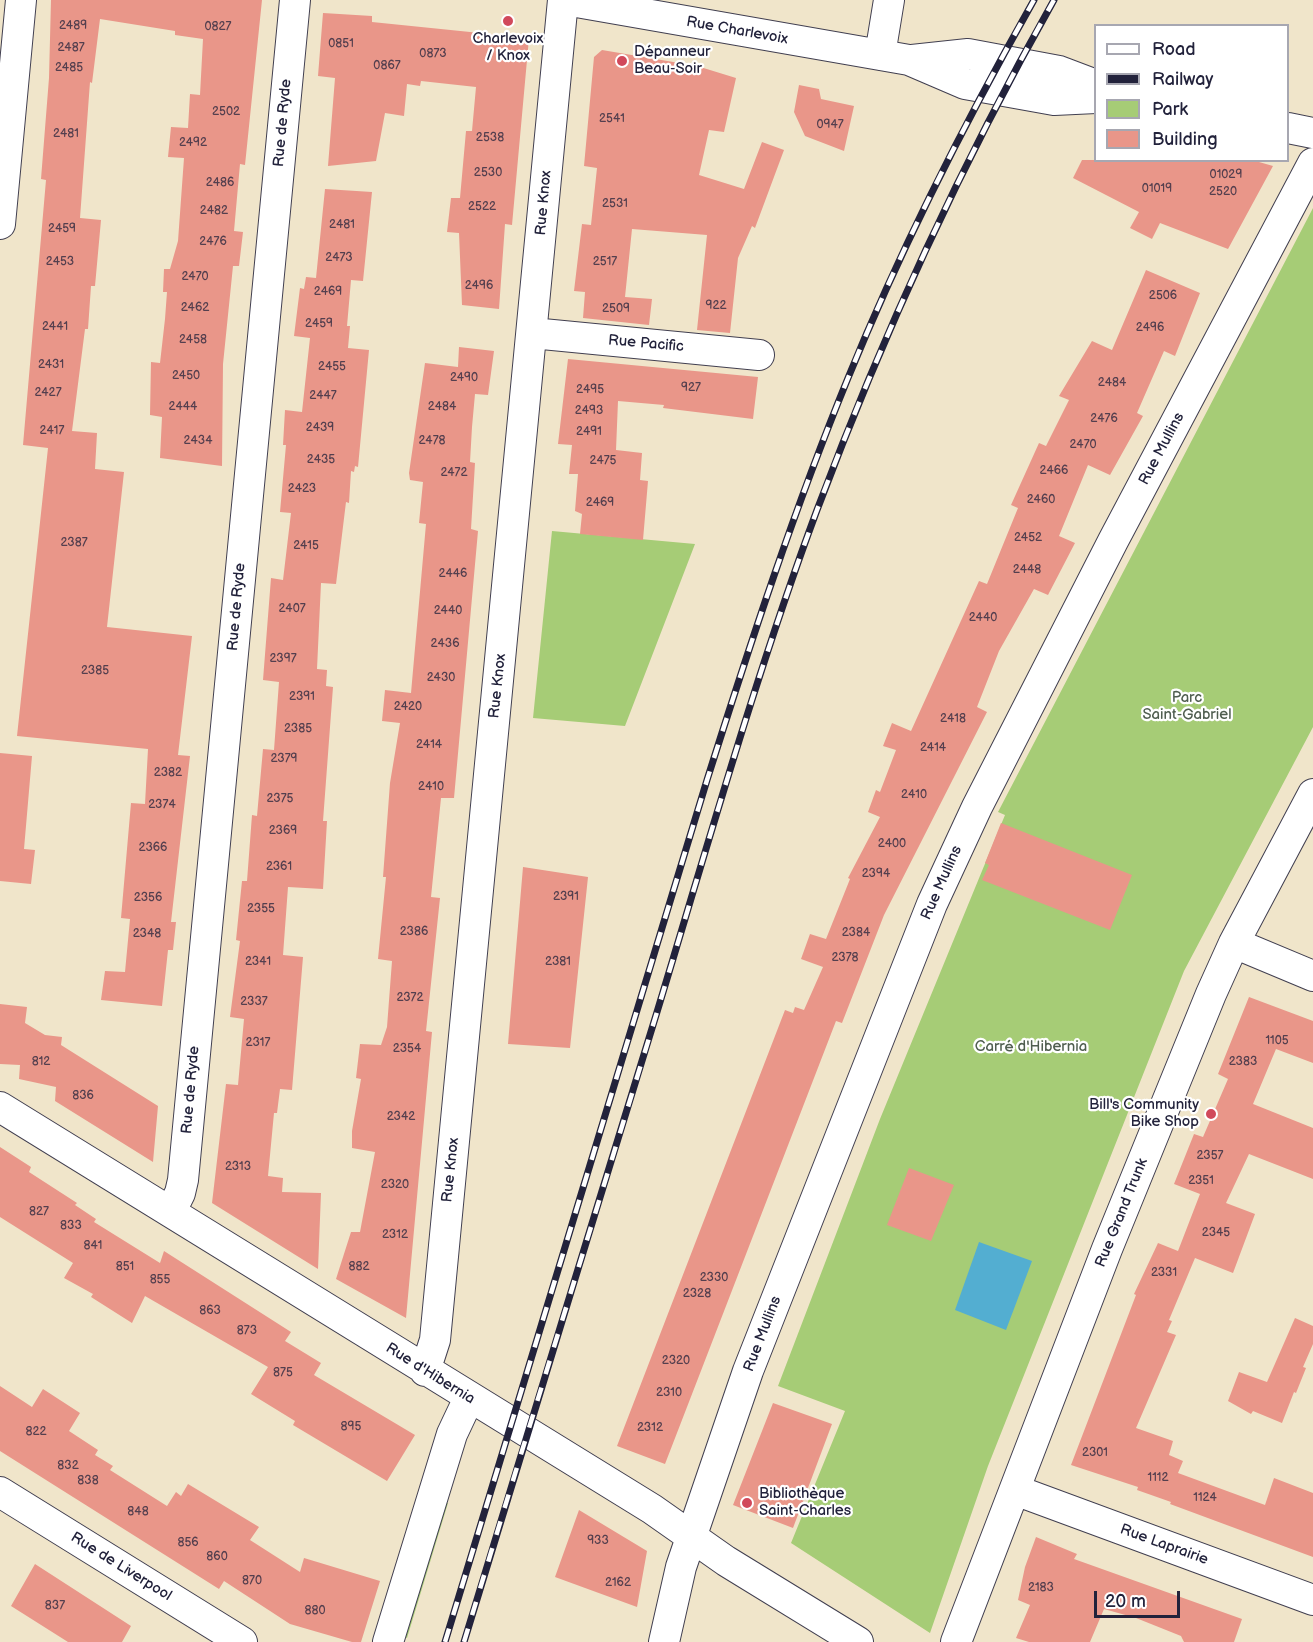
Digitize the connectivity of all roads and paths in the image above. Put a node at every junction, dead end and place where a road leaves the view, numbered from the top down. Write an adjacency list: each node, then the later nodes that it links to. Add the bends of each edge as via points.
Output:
1 (21, 0): 12 (street)
2 (295, 0): 19 (street, Rue de Ryde, via 183,1180)
3 (564, 0): 5 (street, Rue Charlevoix); 13 (street, Rue Knox)
4 (889, 0): 5 (street)
5 (880, 55): 6 (street, Rue Charlevoix)
6 (909, 60): 7 (street, Rue Charlevoix, via 968,54 1059,70); 8 (street, Rue Charlevoix, via 965,84 1054,100)
7 (1094, 85)
8 (1094, 98)
9 (1289, 128): 10 (street)
10 (1313, 133)
11 (1313, 163): 24 (street, Rue Mullins, via 1113,541 942,882 748,1371)
12 (0, 224)
13 (532, 333): 14 (street, Rue Pacific); 20 (street, Rue Knox, via 435,1340)
14 (759, 354)
15 (1313, 794): 16 (street, Rue Grand Trunk)
16 (1234, 943): 17 (street); 22 (street, Rue Grand Trunk, via 1107,1249)
17 (1313, 976)
18 (0, 1107): 19 (street, Rue d'Hibernia)
19 (171, 1211): 20 (street, Rue d'Hibernia)
20 (425, 1371): 21 (street, Rue d'Hibernia)
21 (469, 1398): 24 (street, Rue d'Hibernia); 27 (street, via 452,1434)
22 (1015, 1490): 25 (street, Rue Laprairie); 30 (street, Rue Grand Trunk)
23 (0, 1492): 26 (street, Rue de Liverpool)
24 (690, 1536): 28 (street, Rue Mullins); 29 (street, Rue d'Hibernia)
25 (1313, 1600)
26 (242, 1642)
27 (388, 1642)
28 (664, 1642)
29 (858, 1642)
30 (956, 1642)

